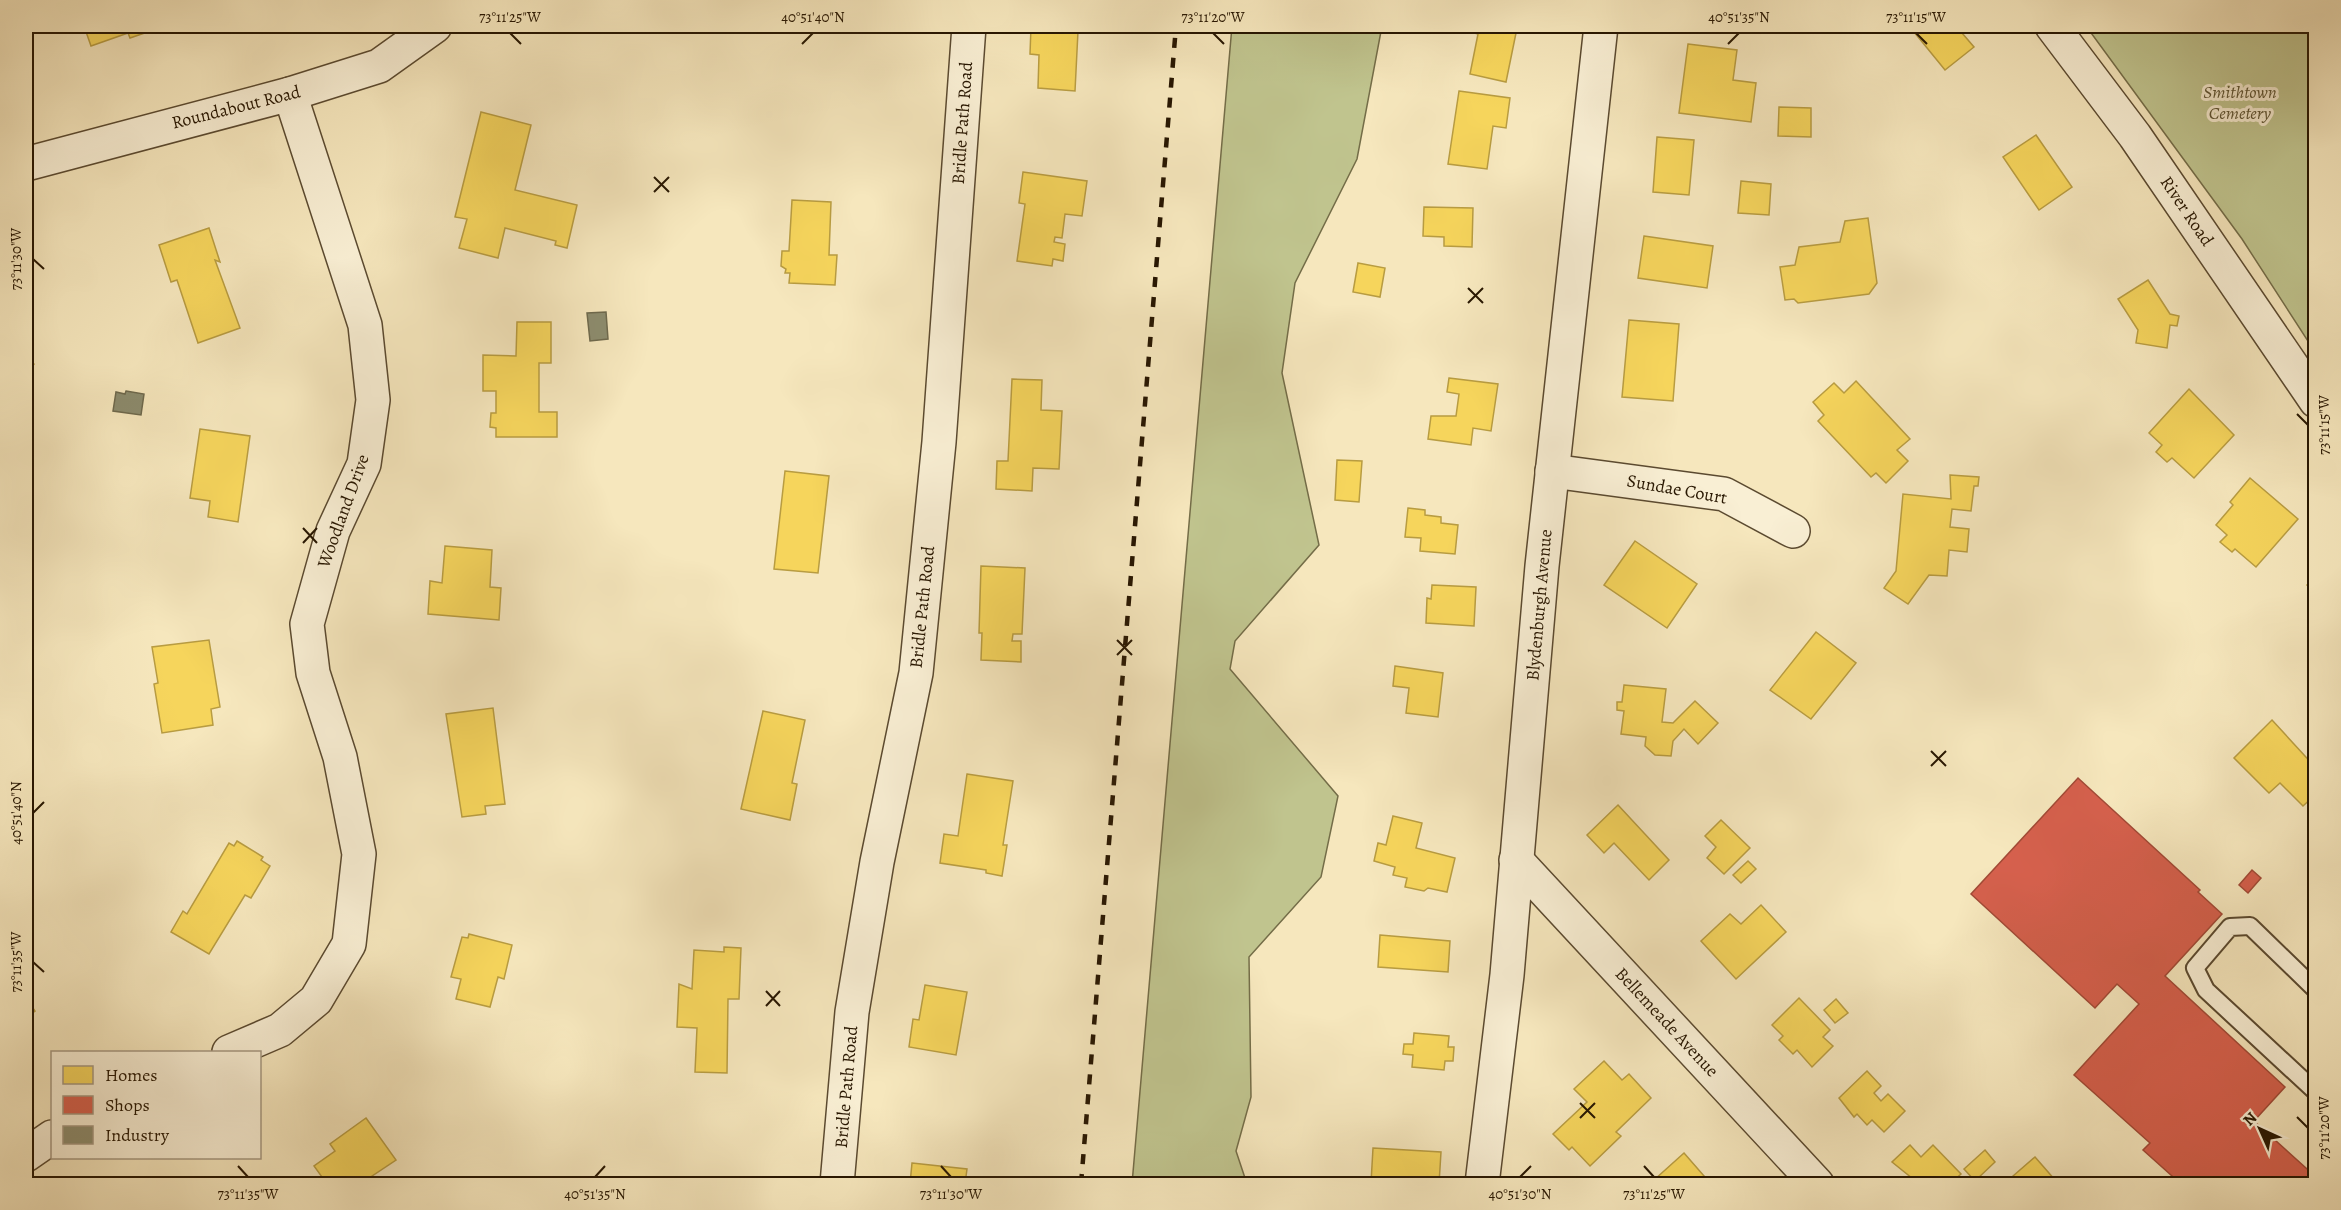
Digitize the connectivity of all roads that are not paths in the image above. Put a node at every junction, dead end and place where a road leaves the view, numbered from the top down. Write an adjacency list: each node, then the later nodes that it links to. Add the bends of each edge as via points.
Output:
1 (435, 26): 5 (street, Roundabout Road, via 379,66)
2 (969, 26): 16 (street, Bridle Path Road, via 939,442 916,674 877,862 852,1012)
3 (1601, 26): 8 (street, Blydenburgh Avenue)
4 (2052, 26): 7 (street, River Road, via 2135,136)
5 (290, 94): 6 (street, Roundabout Road); 12 (street, Woodland Drive, via 365,325 374,400 364,464 333,531 307,624 313,673 340,757 359,854 349,944 316,1000 280,1030)
6 (26, 164)
7 (2316, 401)
8 (1552, 471): 9 (street, Sundae Court, via 1724,494); 10 (street, Blydenburgh Avenue)
9 (1793, 531)
10 (1516, 860): 17 (street, Blydenburgh Avenue, via 1507,975); 18 (street, Bellemeade Avenue)
11 (2316, 990): 13 (lane, via 2250,926 2230,927 2195,968 2206,990)
12 (233, 1051)
13 (2316, 1092)
14 (51, 1138): 15 (street)
15 (26, 1155)
16 (837, 1185)
17 (1482, 1185)
18 (1817, 1185)

